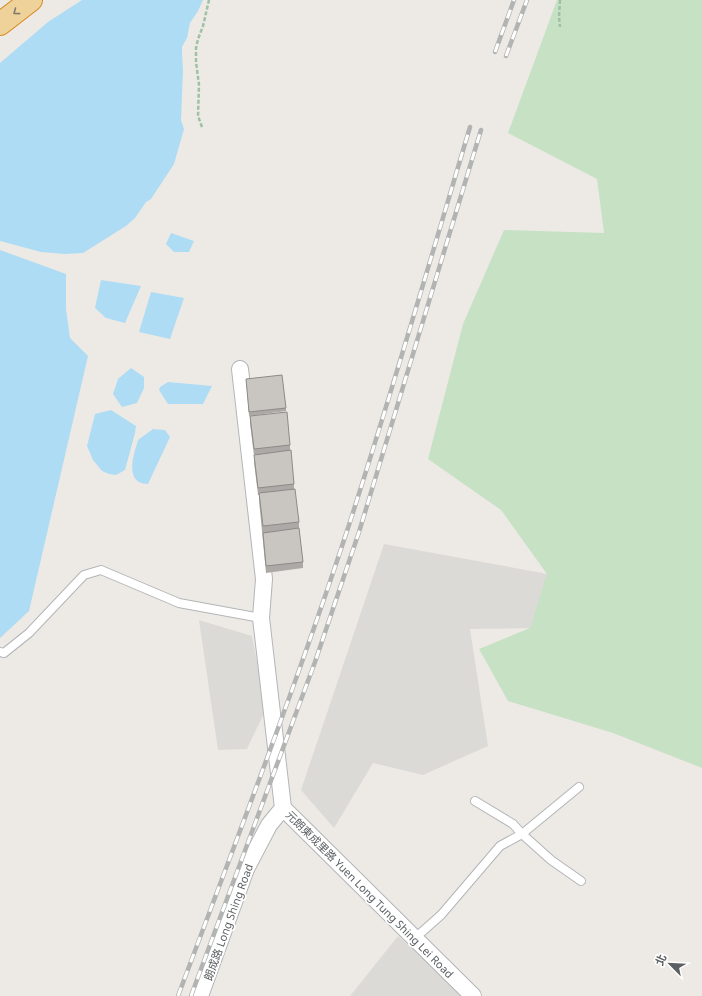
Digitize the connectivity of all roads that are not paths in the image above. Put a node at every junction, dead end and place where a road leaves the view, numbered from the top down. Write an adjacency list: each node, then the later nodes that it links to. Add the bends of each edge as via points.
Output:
1 (31, 0): 2 (highway, one-way to 2)
2 (0, 24)
3 (240, 369): 4 (street, 元朗東成里路 Yuen Long Tung Shing Lei Road, via 264,579)
4 (261, 618): 5 (lane, via 179,603 101,570 84,575 29,633 4,653); 8 (street, 元朗東成里路 Yuen Long Tung Shing Lei Road)
5 (0, 652)
6 (579, 787): 9 (lane)
7 (475, 801): 9 (lane, via 513,824)
8 (283, 808): 11 (street, 元朗東成里路 Yuen Long Tung Shing Lei Road); 12 (street, 朗成路 Long Shing Road, via 269,825 246,869)
9 (522, 834): 10 (lane, via 551,860); 11 (lane, via 500,846 441,915)
10 (581, 881)
11 (415, 938): 13 (street, 元朗東成里路 Yuen Long Tung Shing Lei Road)
12 (200, 996)
13 (473, 996)

